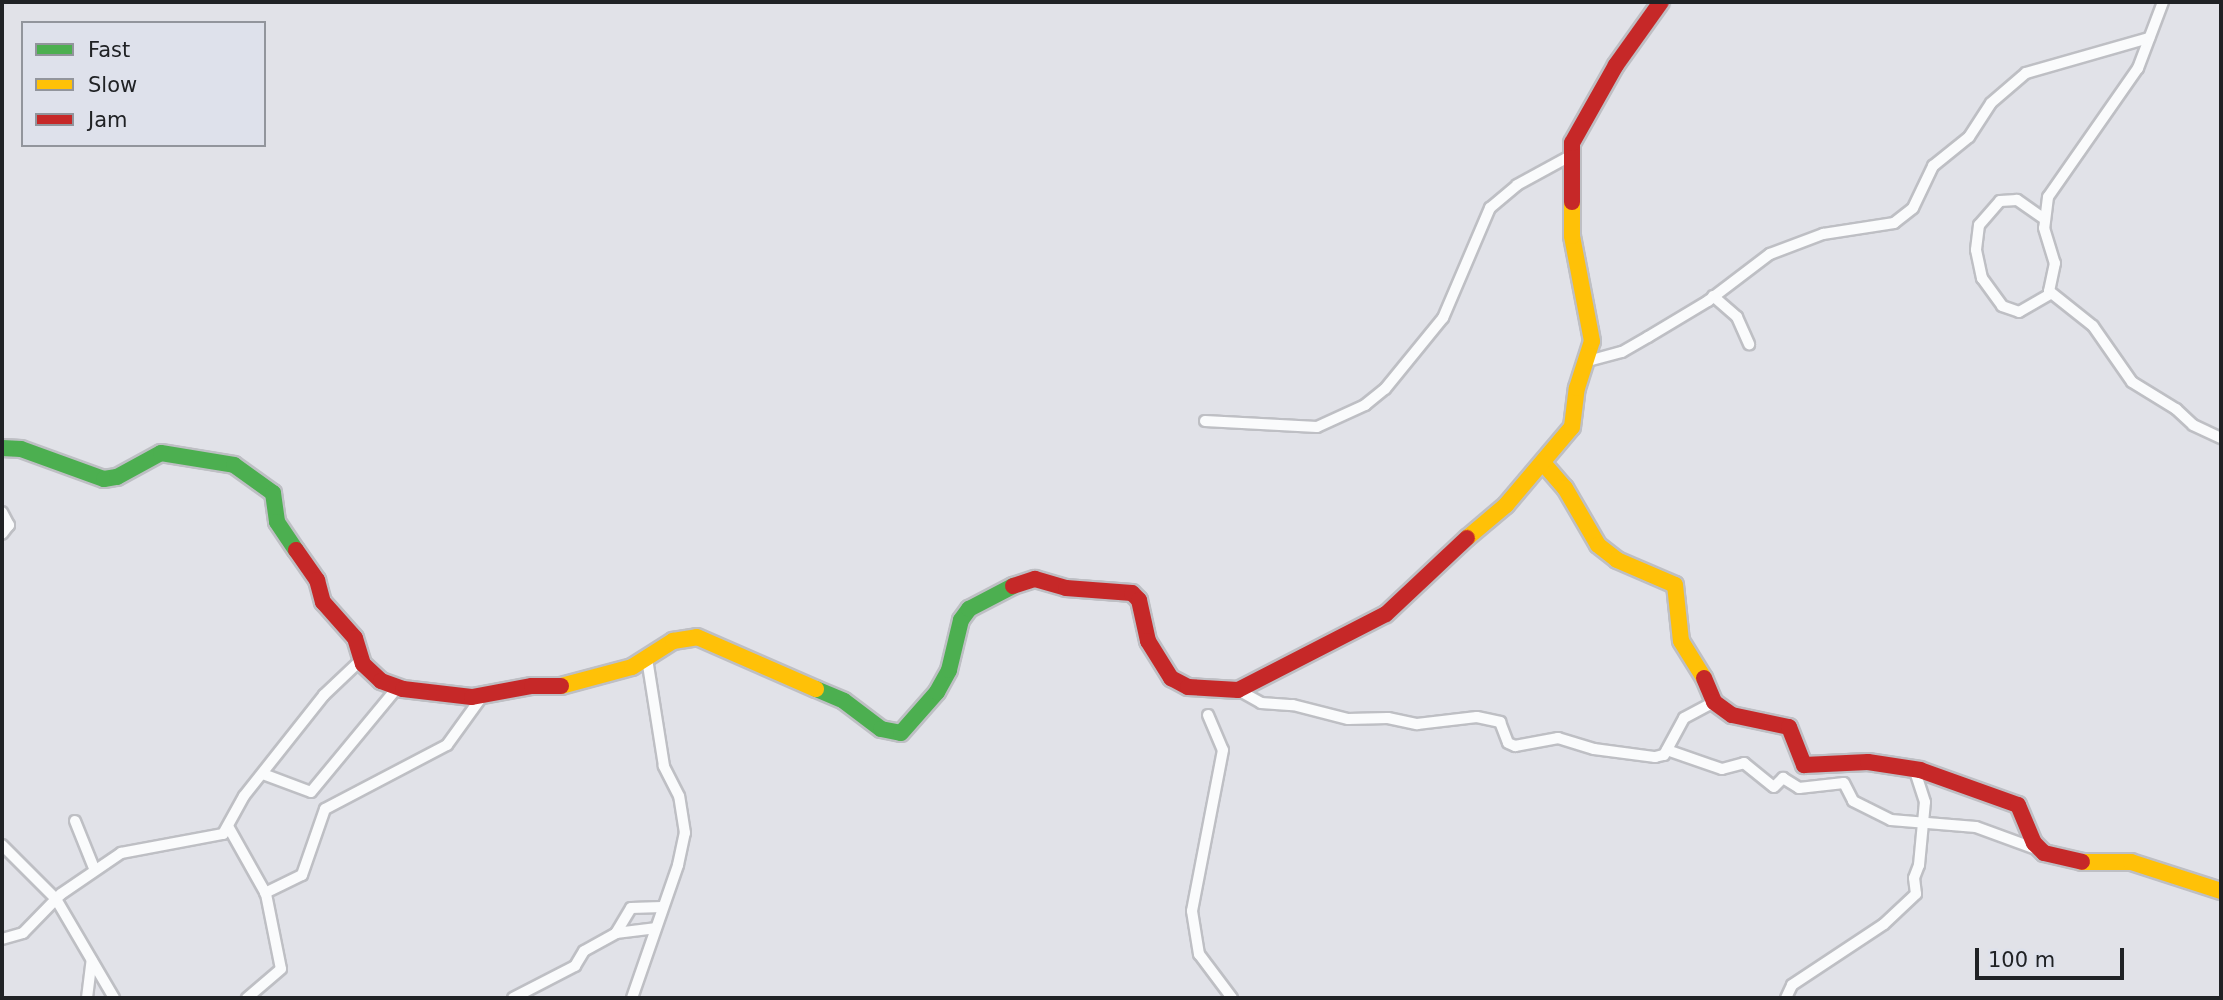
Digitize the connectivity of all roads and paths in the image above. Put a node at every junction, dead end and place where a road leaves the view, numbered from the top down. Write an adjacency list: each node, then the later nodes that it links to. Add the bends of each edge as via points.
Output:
1 (1661, 2): 4 (street, via 1616,65)
2 (2163, 2): 3 (street)
3 (2149, 38): 5 (street, via 2125,90 2048,197); 7 (street, via 2112,52 2032,69 1996,97 1969,137 1933,166 1906,215 1883,226 1823,234 1770,254)
4 (1570, 156): 9 (street, via 1574,254 1591,330); 10 (street, via 1517,185 1490,208 1443,318 1385,389 1365,405 1317,427)
5 (2043, 218): 6 (street, via 2055,263); 6 (street, via 2017,200 2000,201 1979,225 1976,250 1982,278 2002,306 2019,312)
6 (2050, 294): 11 (street, via 2093,326 2132,382 2193,425)
7 (1713, 296): 8 (street, via 1737,317); 9 (street, via 1622,352)
8 (1749, 344)
9 (1588, 361): 13 (street, via 1577,388 1573,427)
10 (1205, 421)
11 (2221, 438)
12 (2, 448): 17 (street, via 21,449 104,479 117,477 161,453 234,465 273,493 277,522 317,580 323,602 355,638)
13 (1544, 464): 19 (street, via 1506,505 1427,571 1386,614); 21 (street, via 1565,488 1598,545 1617,560 1675,585 1681,640)
14 (2, 512): 15 (street, via 9,525)
15 (2, 534)
16 (647, 659): 19 (street, via 673,641 706,639 844,701 881,729 901,733 937,692 961,620 969,609 993,593 1035,579 1066,588 1132,593 1139,600 1148,641 1171,678 1188,687); 20 (street, via 572,686 532,686); 35 (street, via 664,766 683,809 683,849)
17 (361, 660): 18 (street, via 369,672); 25 (street, via 324,695)
18 (398, 687): 20 (street); 25 (street, via 311,792)
19 (1238, 690): 23 (street, via 1261,703 1293,705 1348,719 1388,718 1417,724 1478,717 1500,722 1508,743 1515,746 1558,738 1645,756 1664,755)
20 (483, 695): 33 (street, via 447,744 325,809 302,875)
21 (1714, 702): 23 (street, via 1684,718); 24 (street, via 1739,717 1789,727 1804,765 1811,768 1868,762)
22 (1208, 715): 45 (street, via 1223,750 1192,911 1199,954)
23 (1667, 750): 27 (street, via 1723,769 1747,764 1758,778 1774,787 1783,778 1795,787 1844,783 1853,801 1883,817)
24 (1913, 768): 27 (street, via 1925,802); 30 (street, via 2018,805)
25 (263, 774): 28 (street, via 244,796)
26 (75, 821): 31 (street)
27 (1924, 822): 30 (street, via 1976,827); 46 (street, via 1914,878 1917,891 1909,904 1792,985)
28 (229, 828): 31 (street, via 217,836 121,853); 33 (street)
29 (2, 845): 34 (street)
30 (2039, 850): 32 (street, via 2075,862 2131,862)
31 (94, 868): 34 (street)
32 (2221, 891)
33 (265, 893): 42 (street, via 281,969)
34 (56, 899): 38 (street, via 23,933); 39 (street)
35 (662, 907): 36 (street); 37 (street, via 631,908)
36 (655, 928): 37 (street); 44 (street)
37 (616, 933): 43 (street, via 584,951 570,970)
38 (2, 939)
39 (92, 960): 40 (street); 41 (street)
40 (87, 998)
41 (114, 998)
42 (247, 998)
43 (513, 998)
44 (632, 998)
45 (1232, 998)
46 (1786, 998)

